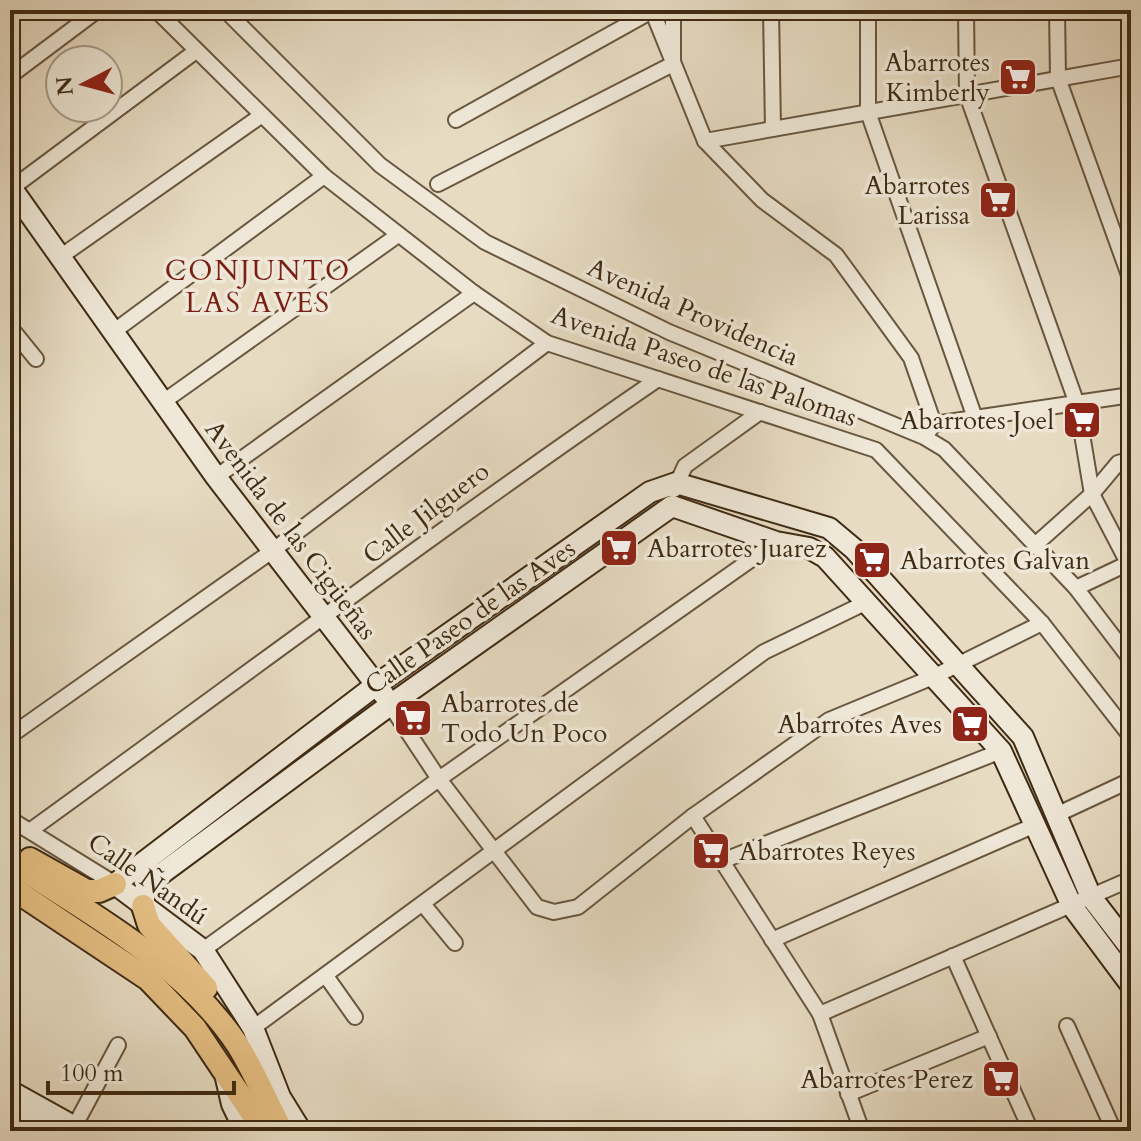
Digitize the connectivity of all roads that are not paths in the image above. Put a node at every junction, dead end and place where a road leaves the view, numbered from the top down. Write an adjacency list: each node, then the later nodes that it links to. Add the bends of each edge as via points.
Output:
1 (98, 10): 13 (street)
2 (156, 10): 10 (street, Avenida Paseo de las Palomas)
3 (225, 10): 39 (street, Avenida Providencia, via 380,165 485,242 669,332)
4 (673, 10): 11 (street)
5 (771, 10): 19 (street)
6 (868, 10): 16 (street)
7 (966, 10): 15 (street)
8 (1057, 10): 14 (street)
9 (652, 11): 11 (street); 18 (street)
10 (196, 51): 17 (street, Avenida Paseo de las Palomas); 23 (street)
11 (673, 64): 20 (street); 22 (street)
12 (1131, 66): 14 (street)
13 (10, 76)
14 (1058, 78): 15 (street); 26 (street)
15 (967, 95): 16 (street); 35 (street)
16 (868, 112): 19 (street); 37 (street)
17 (262, 115): 21 (street, Avenida Paseo de las Palomas); 25 (street)
18 (456, 120)
19 (773, 129): 20 (street)
20 (705, 141): 38 (street, via 762,200 836,255 911,358)
21 (324, 176): 24 (street, Avenida Paseo de las Palomas); 28 (street)
22 (438, 184)
23 (11, 187): 25 (street, Avenida de las Cigüeñas)
24 (398, 235): 27 (street, Avenida Paseo de las Palomas); 34 (street)
25 (60, 257): 28 (street, Avenida de las Cigüeñas)
26 (1131, 281)
27 (474, 293): 30 (street, Avenida Paseo de las Palomas); 41 (street)
28 (113, 332): 34 (street, Avenida de las Cigüeñas)
29 (12, 333): 31 (street)
30 (547, 343): 32 (street, Avenida Paseo de las Palomas); 47 (street)
31 (36, 359)
32 (658, 379): 36 (street, Avenida Paseo de las Palomas); 51 (street, Calle Jilguero, via 505,484)
33 (1131, 395): 35 (street)
34 (163, 402): 41 (street, Avenida de las Cigüeñas)
35 (1077, 404): 37 (street); 43 (street)
36 (760, 412): 42 (street, Calle Paseo de las Aves, via 685,466); 52 (street, Avenida Paseo de las Palomas, via 876,450)
37 (975, 418): 38 (street)
38 (934, 424): 39 (street)
39 (924, 437): 46 (street, Avenida Providencia, via 944,449)
40 (1131, 459): 43 (street, via 1118,463)
41 (216, 477): 47 (street, Avenida de las Cigüeñas)
42 (676, 483): 44 (street); 54 (street, via 829,528); 56 (street, Calle Paseo de las Aves, via 650,492)
43 (1092, 494): 46 (street); 48 (street)
44 (672, 506): 45 (street); 57 (street, Calle Paseo de las Aves)
45 (776, 542): 50 (street, via 825,557); 61 (street)
46 (1035, 545): 49 (street, Avenida Providencia)
47 (272, 551): 51 (street, Avenida de las Cigüeñas); 58 (street)
48 (1129, 562): 49 (street)
49 (1076, 588): 53 (street, Avenida Providencia)
50 (867, 602): 55 (street); 68 (street, via 764,652)
51 (324, 619): 56 (street, Avenida de las Cigüeñas); 67 (street, Calle Jilguero)
52 (1042, 623): 54 (street); 59 (street, Avenida Paseo de las Palomas)
53 (1131, 660)
54 (959, 663): 55 (street); 63 (street, via 1023,737)
55 (933, 677): 60 (street); 64 (street, via 829,720)
56 (376, 685): 57 (street, Avenida de las Cigüeñas); 73 (street, Calle Paseo de las Aves)
57 (390, 705): 61 (street, Avenida de las Cigüeñas); 77 (street, Calle Paseo de las Aves, via 146,885)
58 (10, 736)
59 (1131, 737)
60 (1001, 751): 66 (street); 71 (street)
61 (439, 779): 68 (street, Avenida de las Cigüeñas); 82 (street)
62 (1131, 780): 63 (street)
63 (1056, 815): 75 (street)
64 (693, 816): 68 (street, Avenida de las Cigüeñas, via 578,907 554,912 537,907); 71 (street)
65 (10, 819): 67 (street, Calle Ñandú)
66 (1035, 825): 78 (street); 79 (street)
67 (31, 830): 73 (street, Calle Ñandú)
68 (493, 852): 76 (street)
69 (10, 854): 73 (main road, via 33,859 87,891)
70 (10, 861): 91 (main road, via 149,952)
71 (722, 861): 79 (street)
72 (1131, 879): 75 (street)
73 (115, 884): 77 (street, Calle Ñandú)
74 (10, 887): 93 (main road, via 148,979)
75 (1091, 897): 78 (street); 81 (street)
76 (423, 904): 80 (street); 84 (street)
77 (143, 906): 82 (street, Calle Ñandú); 91 (main road, via 149,925 220,1002)
78 (1072, 906): 83 (street); 85 (street)
79 (772, 940): 86 (street)
80 (455, 943)
81 (1131, 949)
82 (203, 950): 89 (street, Calle Ñandú)
83 (953, 956): 86 (street); 90 (street)
84 (326, 976): 87 (street); 89 (street)
85 (1131, 985)
86 (820, 1014): 95 (street)
87 (355, 1017)
88 (1067, 1026): 105 (street)
89 (253, 1028): 102 (street, Calle Ñandú, via 280,1097)
90 (989, 1036): 95 (street); 104 (street)
91 (237, 1044): 101 (main road)
92 (118, 1045): 98 (street)
93 (223, 1066): 99 (street); 100 (main road)
94 (10, 1091): 97 (street)
95 (848, 1094): 103 (street)
96 (10, 1109): 97 (street)
97 (42, 1124): 98 (street)
98 (76, 1130)
99 (245, 1131)
100 (264, 1131)
101 (282, 1131)
102 (301, 1131)
103 (862, 1131)
104 (1031, 1131)
105 (1114, 1131)

